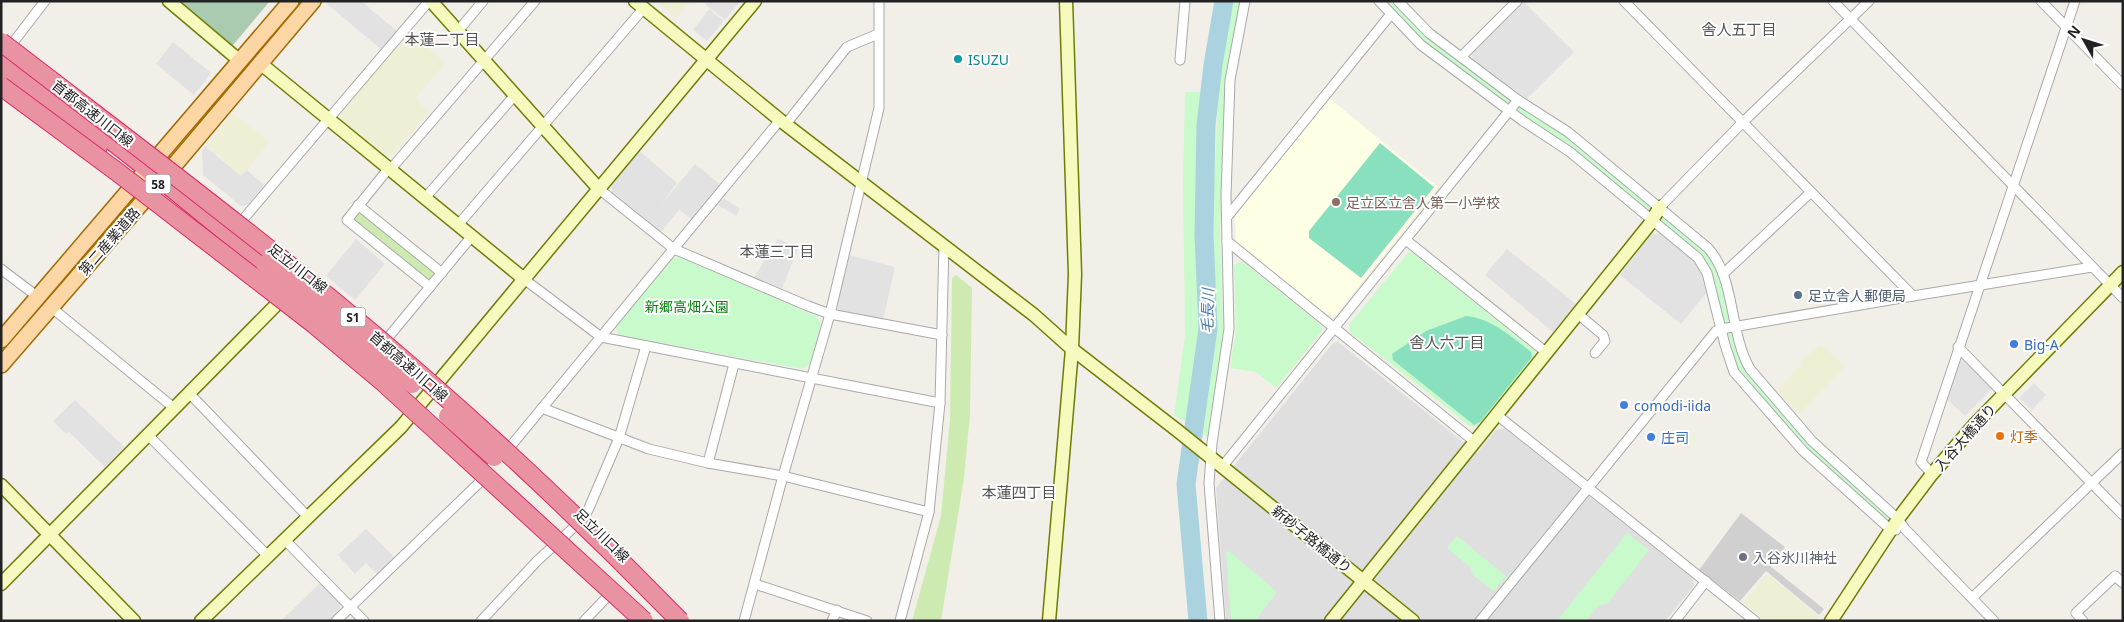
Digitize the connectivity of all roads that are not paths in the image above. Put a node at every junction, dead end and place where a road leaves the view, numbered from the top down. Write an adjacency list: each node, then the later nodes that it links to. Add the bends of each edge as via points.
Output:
1 (45, 1): 28 (street)
2 (169, 1): 33 (street)
3 (291, 1): 33 (main road, 第二産業道路 / 58)
4 (312, 1): 34 (main road, 第二産業道路 / 58)
5 (430, 1): 25 (street); 42 (street)
6 (483, 1): 25 (street)
7 (535, 1): 31 (street)
8 (755, 1): 30 (street)
9 (879, 1): 26 (street)
10 (1066, 1): 90 (street, via 1075,274)
11 (1185, 1): 32 (street)
12 (1245, 1): 55 (street, via 1230,80)
13 (1379, 1): 22 (street)
14 (1398, 1): 29 (street, via 1428,33)
15 (1517, 1): 29 (street)
16 (1624, 1): 44 (street)
17 (1833, 1): 23 (street)
18 (1868, 1): 23 (street)
19 (2041, 1): 24 (street)
20 (2075, 1): 24 (street)
21 (639, 5): 30 (street, 新砂子路橋通り); 45 (street)
22 (1391, 14): 41 (street, via 1421,45); 55 (street)
23 (1850, 19): 44 (street); 49 (street)
24 (2066, 26): 36 (street); 49 (street)
25 (458, 31): 31 (street)
26 (878, 34): 43 (street, via 847,47); 48 (street, via 879,108)
27 (1, 36): 28 (street)
28 (5, 47): 47 (highway); 146 (highway, 首都高速川口線 / S1, bridge, via 264,245 394,352 482,430)
29 (1461, 56): 40 (street)
30 (705, 59): 43 (street, 新砂子路橋通り); 50 (street)
31 (485, 60): 39 (street); 46 (street)
32 (1180, 60)
33 (240, 61): 47 (main road, 第二産業道路 / 58)
34 (260, 63): 42 (street); 47 (main road, 第二産業道路 / 58)
35 (1, 73): 47 (highway)
36 (2123, 84)
37 (1, 86): 137 (highway, 首都高速川口線 / S1, bridge, via 120,174 344,349 458,449)
38 (1, 90): 47 (street, 足立川口線)
39 (515, 95): 45 (street); 52 (street)
40 (1518, 100): 41 (street); 54 (street, via 1568,132)
41 (1509, 111): 56 (street, via 1570,152); 60 (street)
42 (328, 120): 46 (street); 57 (street)
43 (783, 122): 48 (street, 新砂子路橋通り); 63 (street)
44 (1742, 123): 51 (street); 54 (street)
45 (542, 126): 50 (street); 58 (street)
46 (389, 169): 52 (street); 53 (street)
47 (151, 179): 57 (street, 足立川口線); 64 (highway); 75 (main road, 第二産業道路 / 58); 77 (street, 足立川口線); 78 (main road, 第二産業道路 / 58)
48 (862, 183): 62 (street, 新砂子路橋通り); 79 (street)
49 (2012, 184): 65 (street); 71 (street)
50 (599, 189): 63 (street); 70 (street)
51 (1810, 192): 69 (street); 74 (street)
52 (425, 198): 58 (street)
53 (358, 205): 68 (street); 73 (street, via 347,220)
54 (1660, 207): 56 (street); 69 (street, via 1708,248)
55 (1227, 217): 61 (street)
56 (1652, 220): 80 (street); 82 (street, via 1704,265)
57 (240, 223): 87 (street, 足立川口線)
58 (458, 225): 59 (street)
59 (472, 236): 68 (street); 70 (street)
60 (1406, 240): 83 (street); 91 (street)
61 (1227, 241): 83 (street); 109 (street, via 1229,329)
62 (944, 244): 84 (street); 90 (street, 新砂子路橋通り)
63 (674, 249): 79 (street); 85 (street)
64 (263, 267): 137 (highway, bridge, via 404,388 591,562); 145 (highway, bridge, via 424,394 594,550)
65 (2092, 267): 71 (street); 72 (street)
66 (1, 269): 75 (street)
67 (2123, 272): 72 (street, 入谷大橋通り)
68 (442, 273): 73 (street)
69 (1723, 274): 81 (street)
70 (524, 279): 85 (street); 96 (street)
71 (1979, 285): 74 (street); 89 (street)
72 (2110, 285): 76 (street); 98 (street, 入谷大橋通り)
73 (430, 287): 87 (street)
74 (1913, 296): 81 (street)
75 (38, 297): 86 (main road, 第二産業道路 / 58)
76 (2123, 298)
77 (277, 304): 97 (street); 102 (street, 足立川口線)
78 (52, 308): 94 (main road, 第二産業道路 / 58); 100 (street)
79 (830, 314): 84 (street); 95 (street)
80 (1578, 314): 91 (street); 92 (street, via 1603,335 1605,341)
81 (1735, 326): 82 (street); 122 (street, via 1750,369 1812,441)
82 (1721, 328): 117 (street, via 1686,366); 123 (street, via 1731,366 1739,379 1803,451)
83 (1334, 329): 106 (street); 111 (street)
84 (942, 335): 99 (street)
85 (601, 337): 88 (street); 101 (street)
86 (1, 340)
87 (386, 340): 96 (street, 足立川口線)
88 (646, 346): 93 (street); 105 (street)
89 (1958, 347): 98 (street); 112 (street, via 1920,462)
90 (1072, 349): 109 (street, 新砂子路橋通り); 152 (street)
91 (1547, 352): 103 (street)
92 (1595, 353)
93 (734, 364): 95 (street); 110 (street)
94 (1, 365)
95 (810, 379): 99 (street); 113 (street)
96 (438, 384): 102 (street); 107 (street, 足立川口線)
97 (189, 393): 100 (street); 120 (street)
98 (2005, 393): 112 (street, 入谷大橋通り); 115 (street)
99 (940, 404): 118 (street)
100 (174, 408): 104 (street)
101 (542, 408): 105 (street); 107 (street)
102 (411, 415): 114 (street, 足立川口線); 120 (street)
103 (1497, 415): 106 (street); 117 (street)
104 (148, 434): 124 (street); 127 (street)
105 (619, 438): 110 (street); 121 (street)
106 (1475, 442): 128 (street)
107 (510, 447): 121 (street, 足立川口線)
108 (2123, 453): 115 (street)
109 (1206, 454): 111 (street, 新砂子路橋通り); 153 (street)
110 (708, 463): 113 (street)
111 (1222, 468): 128 (street, 新砂子路橋通り)
112 (1932, 474): 122 (street, 入谷大橋通り)
113 (783, 476): 118 (street); 132 (street)
114 (482, 480): 126 (street, 足立川口線); 135 (street)
115 (2092, 483): 119 (street); 134 (street)
116 (1, 485): 124 (street)
117 (1588, 488): 129 (street); 156 (street)
118 (929, 512): 151 (street)
119 (2123, 515)
120 (308, 516): 125 (street)
121 (584, 518): 126 (street); 147 (street, 足立川口線)
122 (1902, 524): 123 (street, 入谷大橋通り); 134 (street)
123 (1890, 530): 159 (street, 入谷大橋通り)
124 (50, 535): 131 (street); 138 (street)
125 (285, 540): 127 (street); 135 (street)
126 (553, 546): 133 (street, 足立川口線); 142 (street)
127 (268, 556): 139 (street)
128 (1363, 581): 154 (street); 155 (street, 新砂子路橋通り)
129 (1706, 581): 157 (street); 158 (street)
130 (2123, 583): 161 (street, via 2116,576 2076,613)
131 (1, 584)
132 (755, 584): 136 (street); 148 (street)
133 (607, 597): 137 (street, 足立川口線); 143 (street)
134 (1972, 598): 160 (street)
135 (351, 606): 140 (street); 141 (street)
136 (837, 610): 149 (street); 150 (street)
137 (629, 612): 144 (highway, 首都高速川口線 / S1, bridge)
138 (134, 621)
139 (200, 621)
140 (336, 621)
141 (364, 621)
142 (481, 621)
143 (584, 621)
144 (644, 621)
145 (665, 621)
146 (680, 621)
147 (688, 621)
148 (744, 621)
149 (832, 621)
150 (867, 621)
151 (900, 621)
152 (1049, 621)
153 (1220, 621)
154 (1331, 621)
155 (1413, 621)
156 (1480, 621)
157 (1675, 621)
158 (1754, 621)
159 (1831, 621)
160 (1994, 621)
161 (2083, 621)

